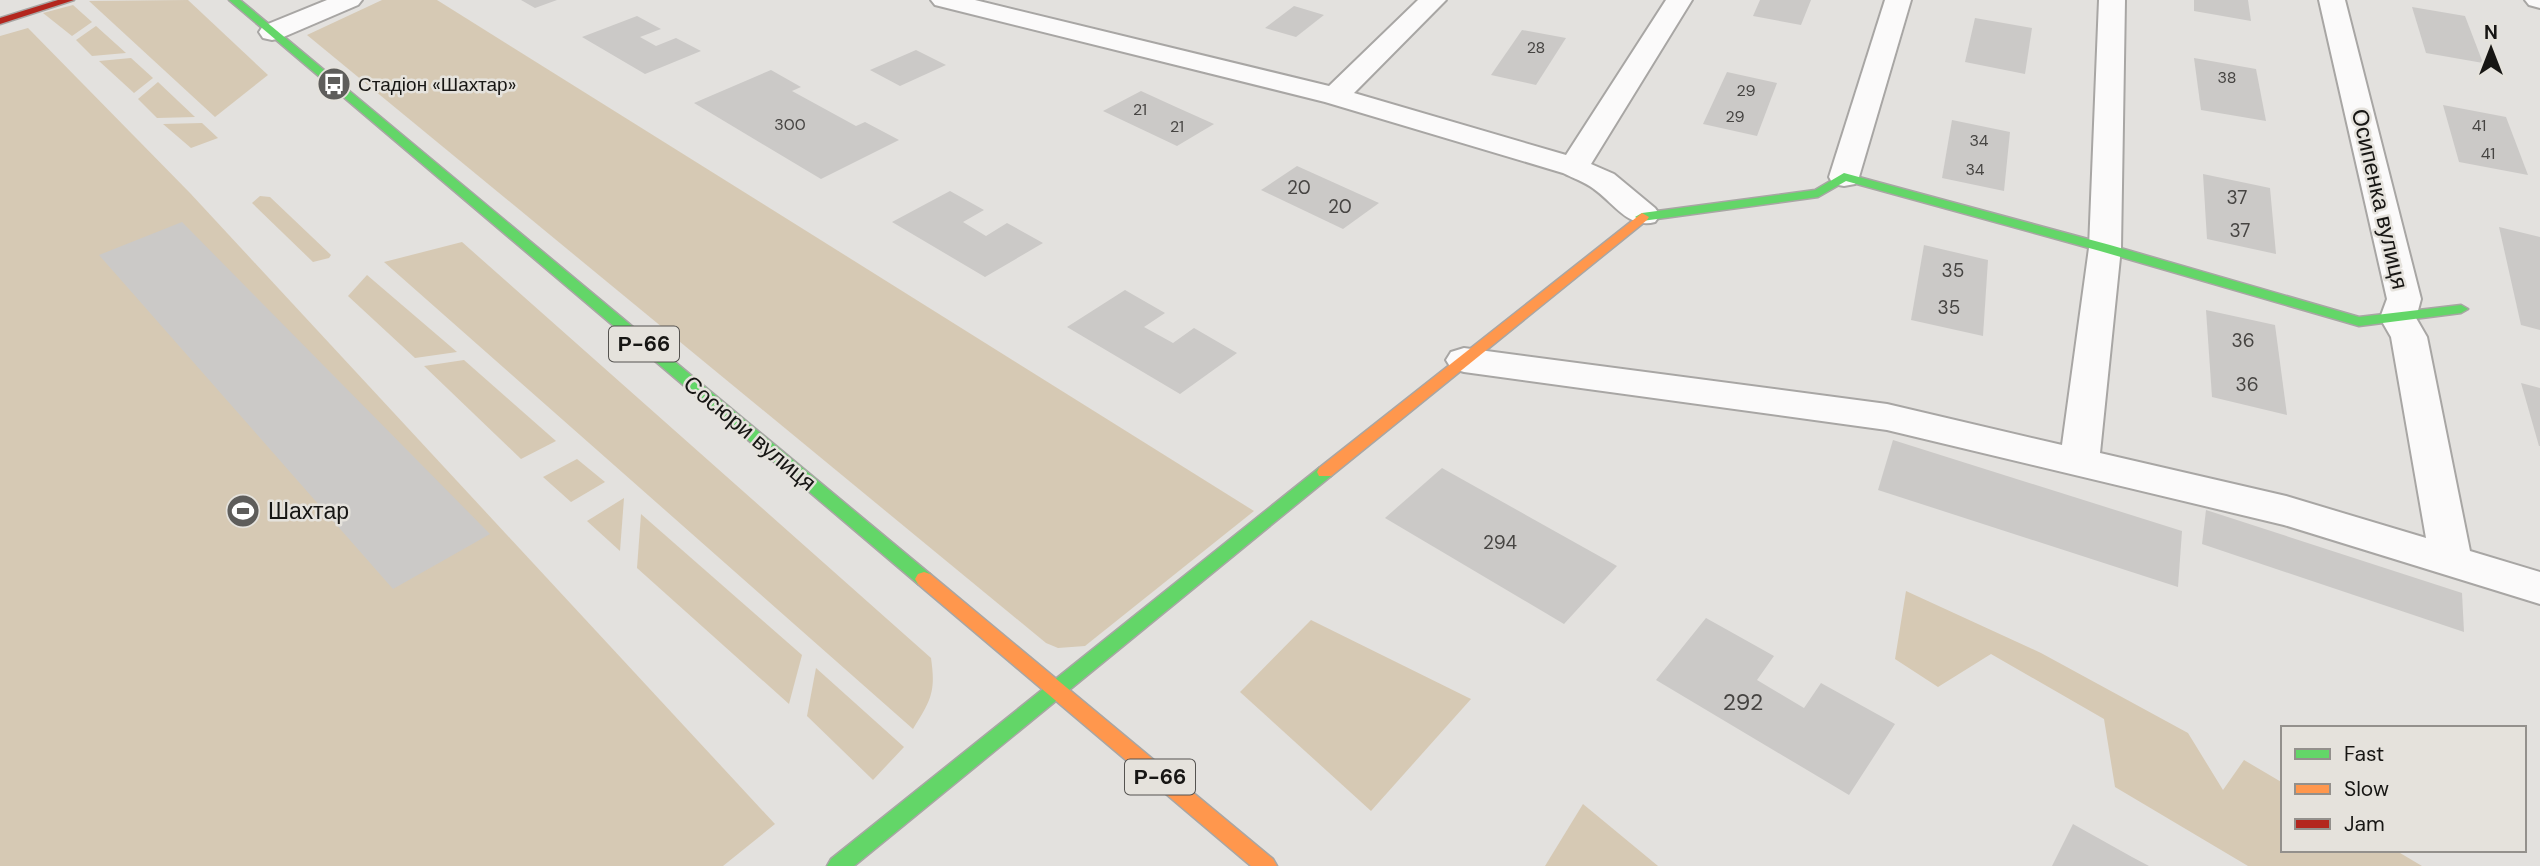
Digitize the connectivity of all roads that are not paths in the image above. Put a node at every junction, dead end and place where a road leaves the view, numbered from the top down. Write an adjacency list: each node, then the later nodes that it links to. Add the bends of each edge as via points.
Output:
1 (69, 0): 10 (main road)
2 (234, 0): 11 (main road, Сосюри вулиця / Р-66)
3 (349, 0): 11 (street)
4 (1433, 0): 12 (street)
5 (1679, 0): 13 (street)
6 (1898, 0): 14 (street)
7 (2112, 0): 16 (street)
8 (2332, 0): 18 (street, Осипенка вулиця, via 2404,299)
9 (958, 1): 12 (street)
10 (0, 20)
11 (272, 32): 23 (main road, Сосюри вулиця / Р-66)
12 (1335, 96): 13 (street)
13 (1574, 167): 15 (street, via 1603,181)
14 (1844, 177): 15 (main road, via 1818,193); 16 (main road)
15 (1644, 215): 19 (main road)
16 (2105, 248): 18 (main road, via 2359,322); 20 (street)
17 (2461, 309): 18 (main road)
18 (2398, 318): 21 (street, Осипенка вулиця, via 2409,337)
19 (1464, 360): 20 (street, via 1887,417); 23 (main road)
20 (2079, 463): 21 (street, via 2286,512)
21 (2451, 561): 22 (street)
22 (2540, 588)
23 (1055, 688): 24 (main road); 25 (main road, Сосюри вулиця / Р-66)
24 (838, 866)
25 (1266, 866)

